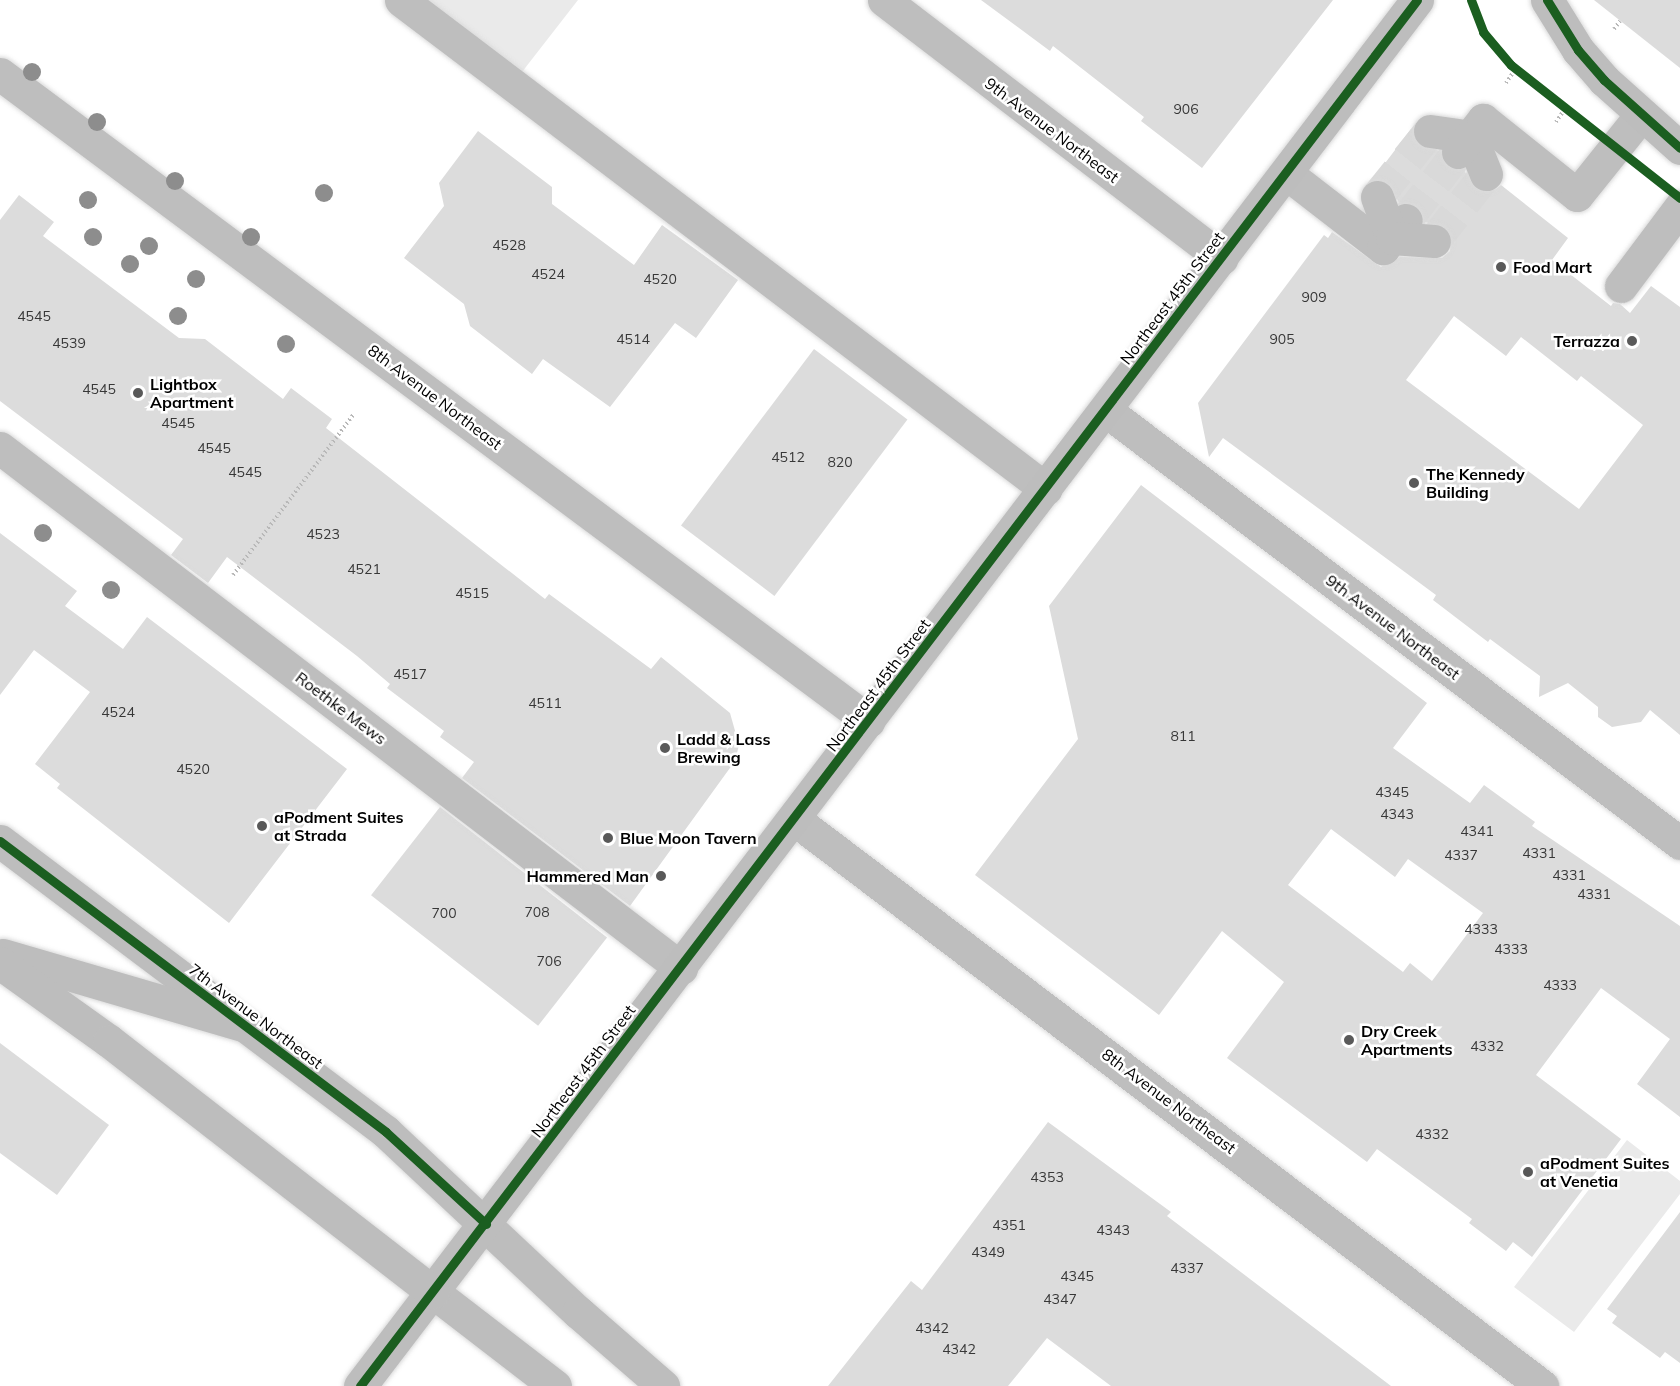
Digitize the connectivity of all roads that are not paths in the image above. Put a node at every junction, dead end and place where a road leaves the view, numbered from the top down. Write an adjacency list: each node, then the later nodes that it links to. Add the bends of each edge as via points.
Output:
1 (401, 0): 20 (street)
2 (884, 0): 16 (street, 9th Avenue Northeast)
3 (1417, 0): 10 (main road, Northeast 45th Street)
4 (1552, 2): 6 (main road, via 1578,50)
5 (0, 74): 21 (street, 8th Avenue Northeast)
6 (1641, 115): 8 (street, via 1577,195 1483,120); 9 (main road)
7 (1430, 130): 8 (street)
8 (1465, 145): 11 (street)
9 (1680, 148)
10 (1286, 174): 14 (street, via 1383,248); 16 (main road, Northeast 45th Street)
11 (1486, 174)
12 (1377, 197): 14 (street)
13 (1680, 207): 17 (street)
14 (1399, 229): 15 (street)
15 (1434, 242)
16 (1222, 258): 18 (main road, Northeast 45th Street)
17 (1621, 285)
18 (1105, 410): 20 (main road, Northeast 45th Street); 24 (street, 9th Avenue Northeast)
19 (0, 448): 27 (street, Roethke Mews)
20 (1046, 489): 21 (main road, Northeast 45th Street)
21 (869, 721): 22 (main road, Northeast 45th Street)
22 (795, 819): 27 (main road, Northeast 45th Street); 34 (street, 8th Avenue Northeast)
23 (0, 841): 28 (main road, 7th Avenue Northeast)
24 (1680, 843)
25 (0, 954): 28 (main road)
26 (0, 963): 30 (main road, via 126,1054)
27 (681, 968): 29 (main road, Northeast 45th Street)
28 (243, 1025): 29 (main road, 7th Avenue Northeast, via 386,1132)
29 (486, 1224): 30 (main road, Northeast 45th Street); 33 (main road, 7th Avenue Northeast)
30 (433, 1292): 31 (main road, Northeast 45th Street); 32 (main road)
31 (360, 1386)
32 (555, 1386)
33 (663, 1386)
34 (1542, 1386)

